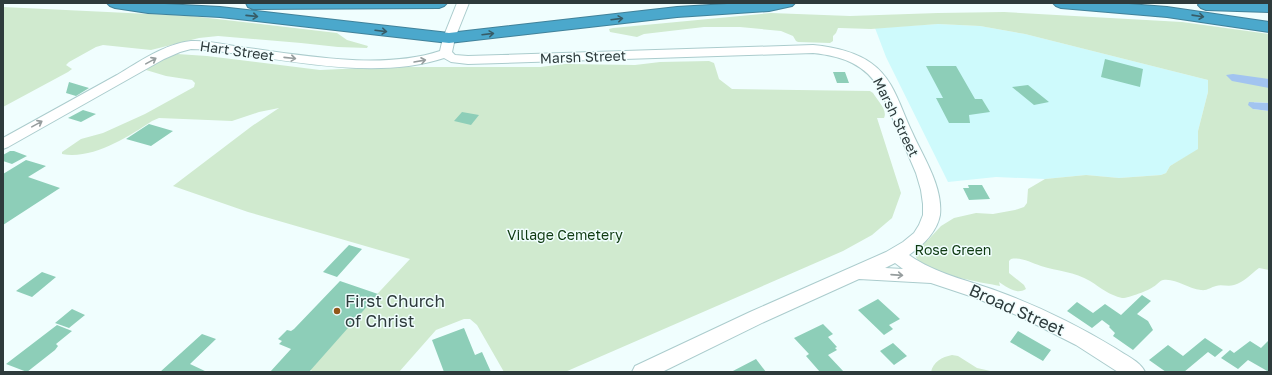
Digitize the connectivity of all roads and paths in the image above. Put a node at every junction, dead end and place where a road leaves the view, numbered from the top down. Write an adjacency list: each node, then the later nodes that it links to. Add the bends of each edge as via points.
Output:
1 (105, 3): 2 (highway)
2 (115, 3): 3 (highway); 11 (highway, one-way to 11, via 148,8 220,12)
3 (428, 3): 4 (highway)
4 (439, 3)
5 (463, 3): 11 (street)
6 (787, 3): 11 (highway, one-way to 6, via 688,11)
7 (1061, 3): 10 (highway, one-way to 10, via 1172,12)
8 (1159, 3): 9 (highway)
9 (1269, 8)
10 (1269, 27)
11 (448, 46): 12 (street, Hart Street, one-way to 11, via 155,59 186,45 310,60 368,63 413,62); 13 (street, Marsh Street, via 451,58 468,60 804,49 830,51 856,59 873,70 882,82 920,168 931,200 931,214 927,227 918,238)
12 (3, 144)
13 (897, 254): 14 (street, Marsh Street); 15 (street, Broad Street, via 921,272)
14 (859, 273): 15 (street, one-way to 15); 16 (street, Marsh Street, via 757,317)
15 (942, 279): 17 (street, Broad Street, via 1039,317 1094,346)
16 (642, 372)
17 (1135, 372)

